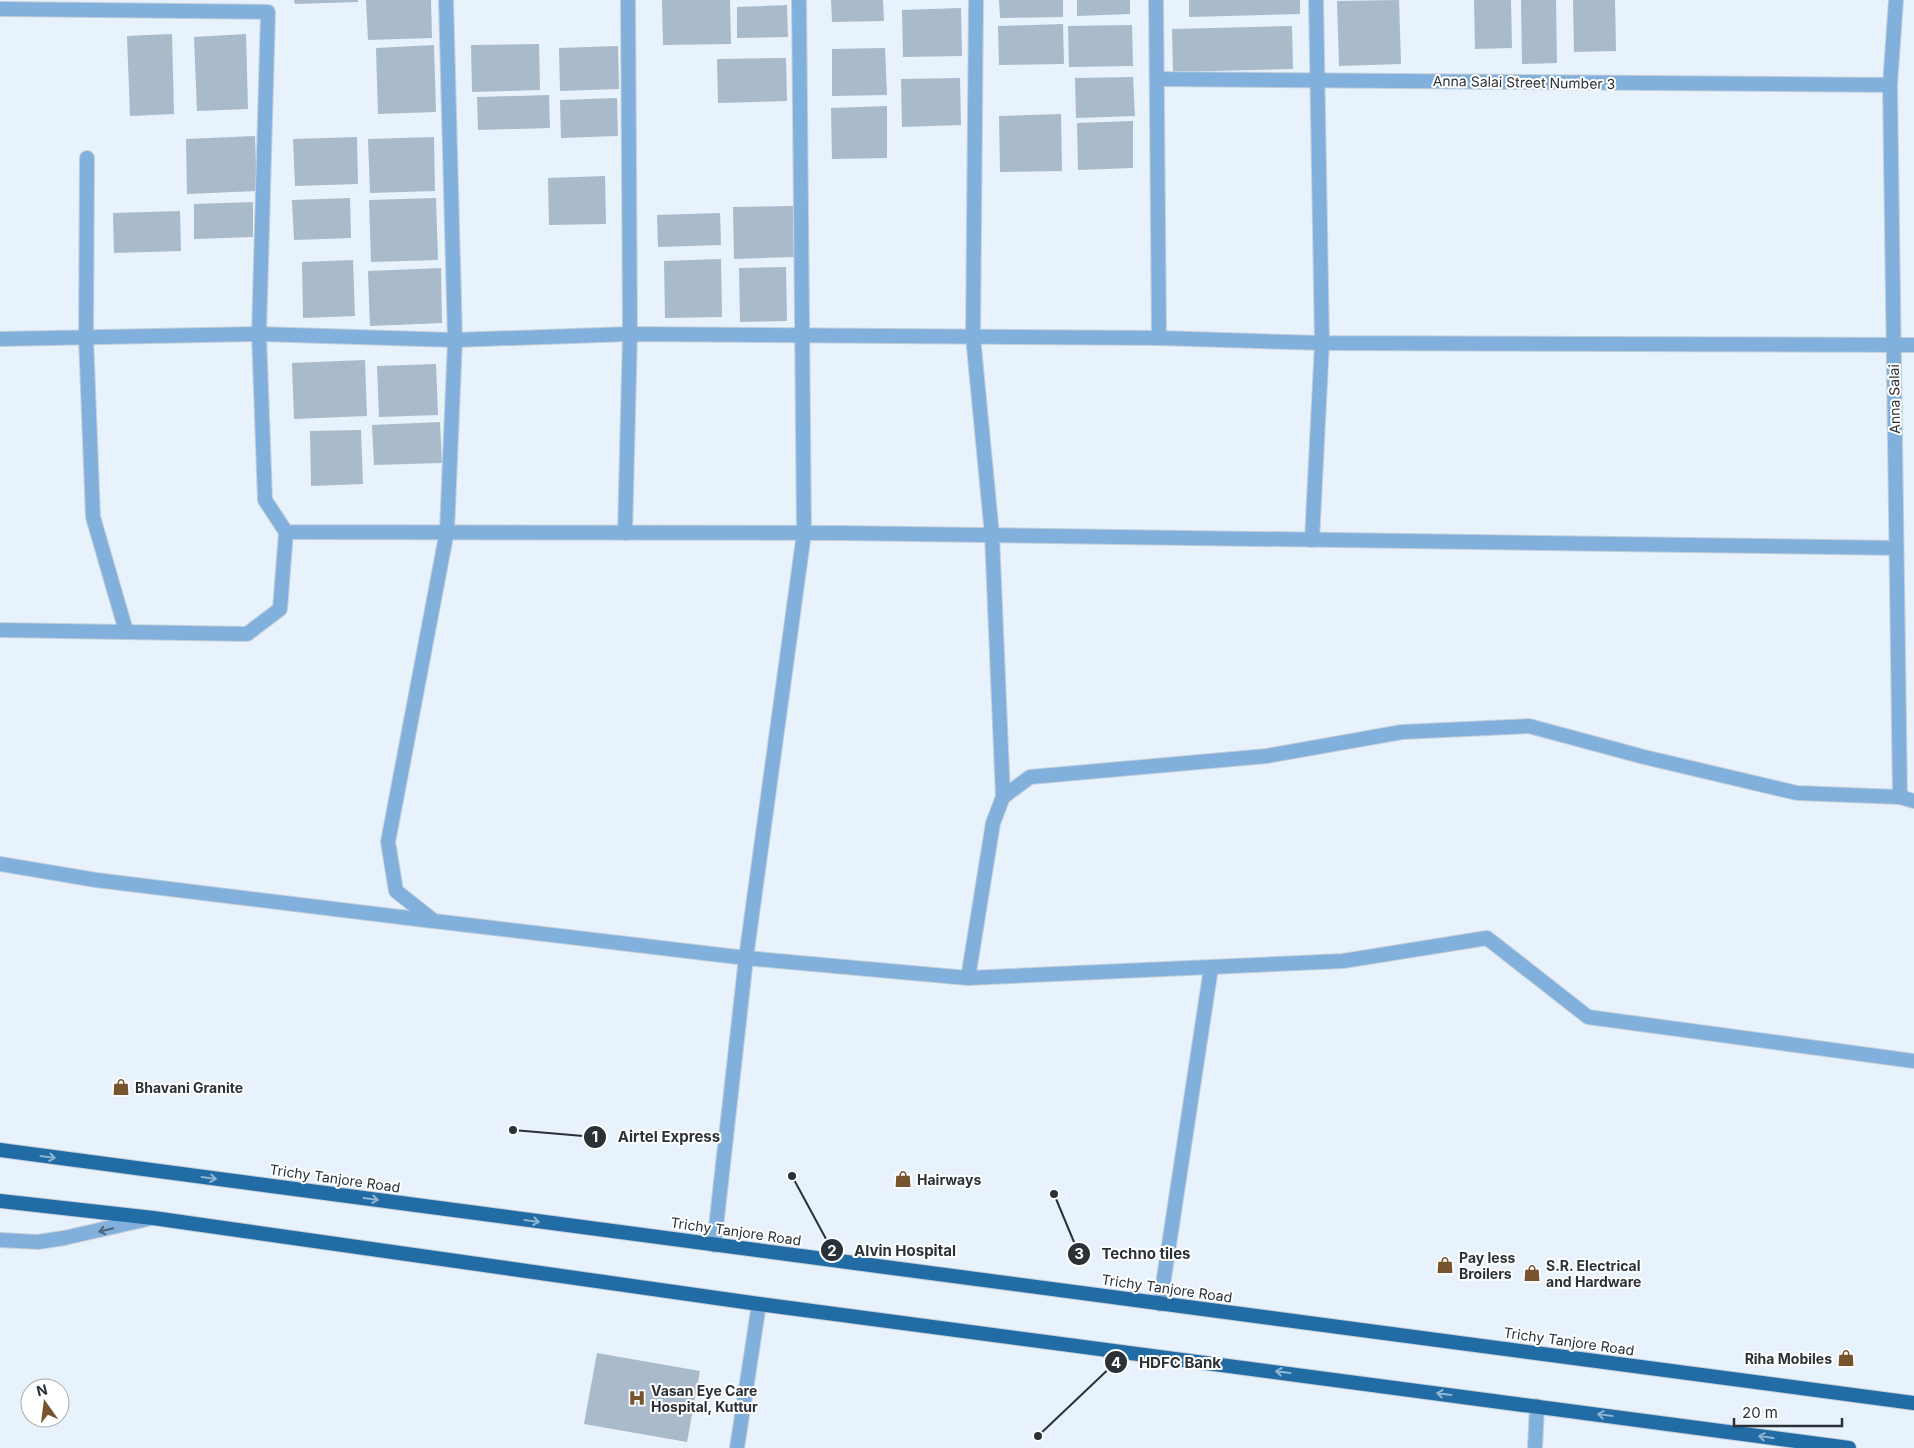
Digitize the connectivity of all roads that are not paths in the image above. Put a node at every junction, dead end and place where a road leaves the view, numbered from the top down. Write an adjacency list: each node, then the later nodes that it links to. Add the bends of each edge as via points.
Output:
1 (446, 0): 21 (street)
2 (628, 0): 15 (street)
3 (799, 0): 16 (street)
4 (976, 0): 17 (street)
5 (1156, 0): 10 (street)
6 (1316, 0): 11 (street)
7 (1896, 0): 12 (street, Anna Salai)
8 (268, 6): 9 (street); 14 (street)
9 (0, 9)
10 (1157, 79): 11 (street, Anna Salai Street Number 3); 19 (street)
11 (1317, 80): 12 (street, Anna Salai Street Number 3); 22 (street)
12 (1890, 85): 23 (street, Anna Salai)
13 (87, 158): 18 (street)
14 (259, 334): 18 (street); 21 (street); 26 (street, via 265,500)
15 (630, 334): 16 (street); 21 (street); 27 (street)
16 (802, 335): 17 (street); 28 (street)
17 (973, 336): 19 (street); 29 (street)
18 (86, 338): 20 (street); 33 (street, via 93,517)
19 (1159, 338): 22 (street)
20 (0, 339)
21 (455, 340): 25 (street)
22 (1322, 343): 23 (street); 30 (street)
23 (1893, 345): 24 (street); 31 (street, Anna Salai)
24 (1914, 345)
25 (447, 531): 26 (street); 27 (street); 38 (street, via 388,842 396,891)
26 (286, 532): 33 (street, via 280,610 247,634)
27 (625, 533): 28 (street)
28 (804, 533): 29 (street); 39 (street)
29 (992, 535): 30 (street); 34 (street)
30 (1312, 540): 31 (street)
31 (1896, 548): 35 (street, Anna Salai)
32 (0, 630): 33 (street)
33 (126, 631)
34 (1003, 797): 35 (street, via 1030,777 1267,756 1402,732 1529,726 1797,793); 41 (street, via 993,823)
35 (1900, 797): 36 (street)
36 (1914, 801)
37 (0, 864): 38 (street, via 96,880)
38 (434, 921): 39 (street)
39 (746, 958): 41 (street); 47 (street)
40 (1211, 968): 41 (street); 42 (street, via 1343,961 1487,938 1588,1017); 49 (street)
41 (968, 978)
42 (1914, 1061)
43 (0, 1150): 47 (highway, Trichy Tanjore Road, one-way to 47)
44 (0, 1201): 45 (highway)
45 (153, 1218): 46 (street, one-way to 46, via 38,1242); 48 (highway)
46 (0, 1240)
47 (714, 1245): 49 (highway, Trichy Tanjore Road)
48 (760, 1304): 51 (highway, one-way to 48); 52 (street)
49 (1160, 1304): 50 (highway, Trichy Tanjore Road)
50 (1914, 1403)
51 (1537, 1406): 53 (street); 54 (highway, one-way to 51)
52 (737, 1448)
53 (1535, 1448)
54 (1849, 1448)

